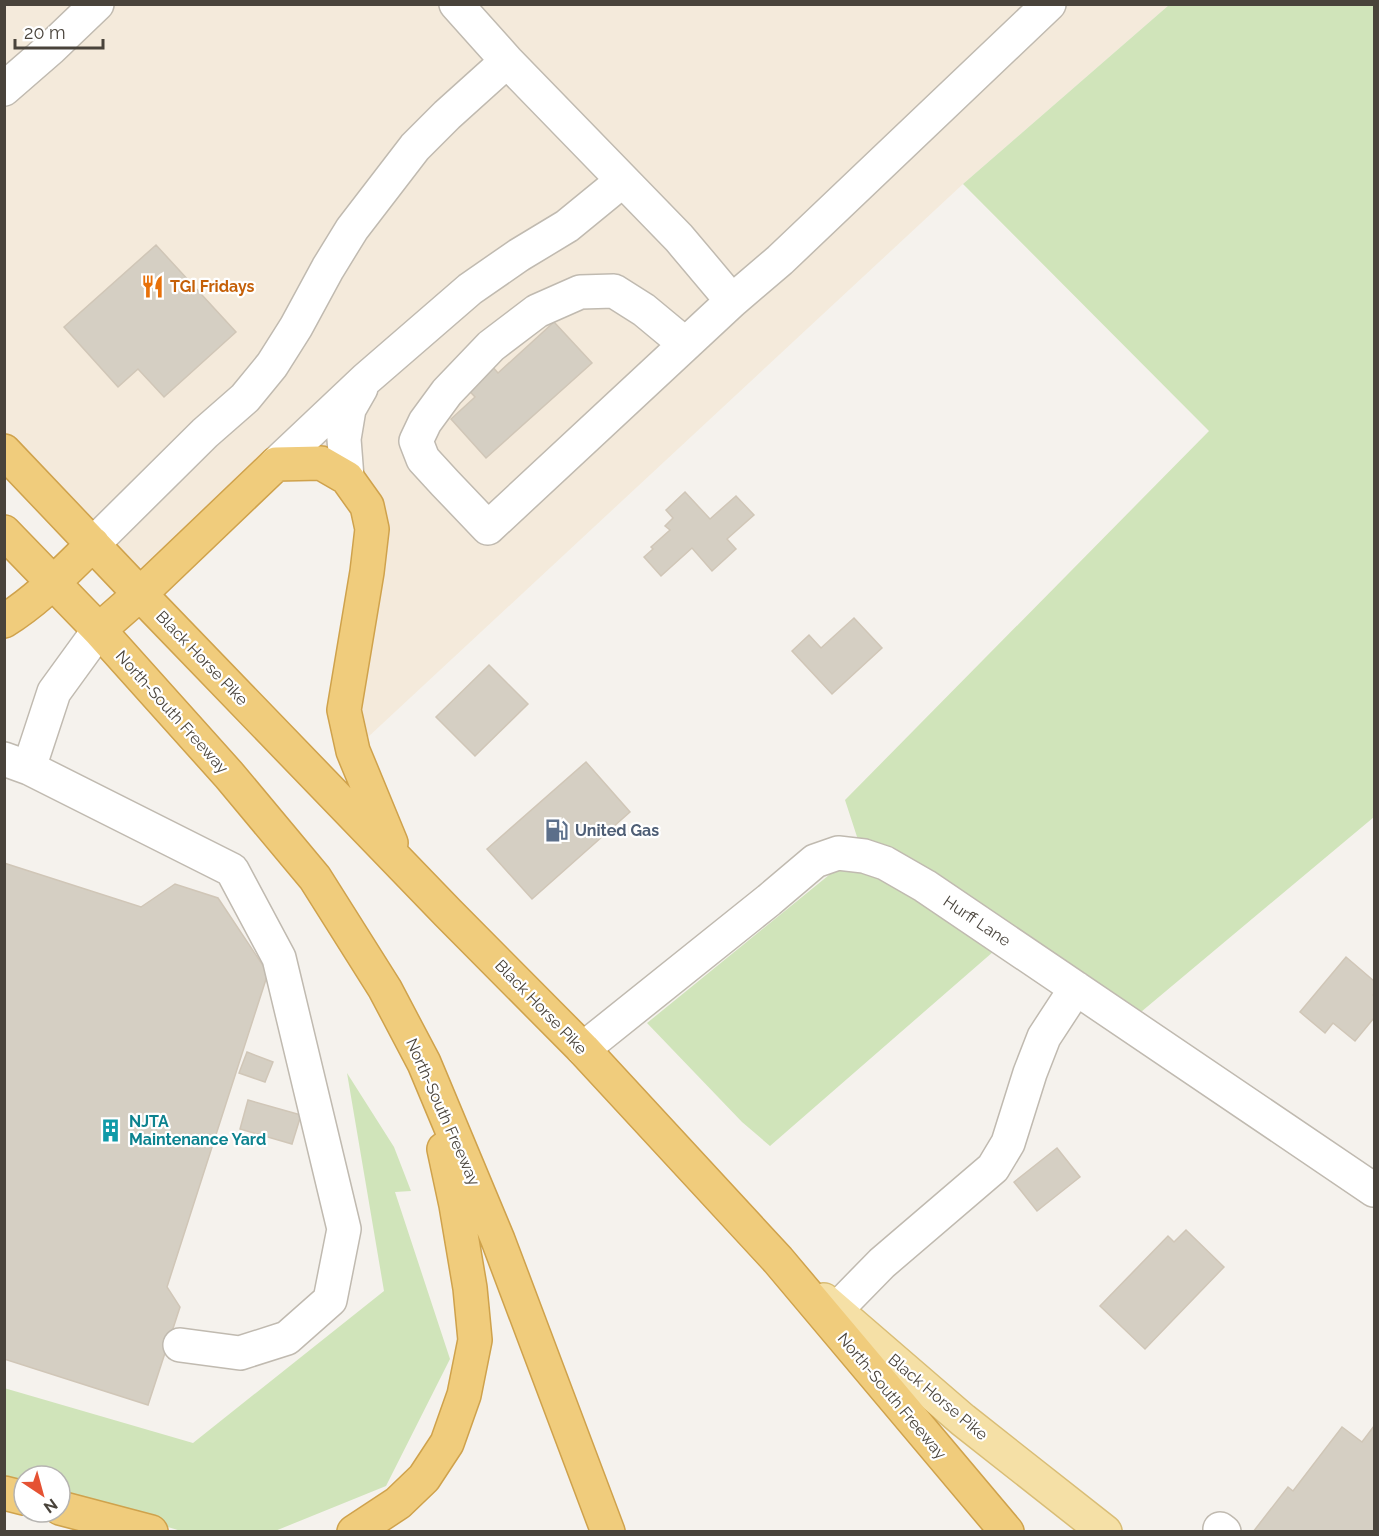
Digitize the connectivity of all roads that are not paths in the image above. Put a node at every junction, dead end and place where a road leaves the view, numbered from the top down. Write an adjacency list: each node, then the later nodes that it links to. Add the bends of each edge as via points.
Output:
1 (97, 4): 5 (street)
2 (456, 4): 4 (street)
3 (1049, 4): 7 (street)
4 (507, 61): 6 (street); 14 (street, via 415,147 352,229 272,365 245,398)
5 (4, 89)
6 (622, 181): 7 (street, via 679,238); 9 (street, via 567,226 470,289)
7 (732, 301): 8 (street)
8 (686, 344): 8 (street, via 614,291 580,292 537,311 491,346 447,392 416,441 423,459 488,528)
9 (366, 379): 11 (street); 12 (street, via 349,410 344,439)
10 (4, 451): 14 (highway, Black Horse Pike)
11 (276, 464): 12 (highway, via 321,463); 16 (highway)
12 (347, 478): 20 (highway, via 367,506 372,529 344,710 353,751)
13 (4, 532): 15 (highway)
14 (93, 544): 15 (highway); 16 (highway, Black Horse Pike)
15 (53, 582): 17 (highway); 18 (highway)
16 (140, 594): 18 (highway); 20 (highway, Black Horse Pike)
17 (4, 621)
18 (99, 630): 19 (street, via 54,692); 23 (highway, North-South Freeway, via 315,878 385,989)
19 (17, 764): 27 (street, via 232,870 279,958 344,1229 330,1300 286,1338 240,1353)
20 (397, 859): 22 (highway, Black Horse Pike)
21 (1076, 988): 22 (street, Hurff Lane, via 885,863 838,853 815,861); 24 (street, Hurff Lane); 26 (street, via 1044,1037 1008,1143 993,1168 882,1263)
22 (583, 1049): 25 (highway, Black Horse Pike)
23 (424, 1063): 30 (highway, via 456,1205 471,1288 475,1340 464,1395 447,1443 424,1478 398,1503); 31 (highway, North-South Freeway, via 498,1240)
24 (1371, 1178)
25 (778, 1260): 26 (main road, Black Horse Pike); 32 (highway, North-South Freeway)
26 (836, 1310): 33 (main road, Black Horse Pike, via 963,1420)
27 (180, 1345)
28 (72, 1511): 29 (highway)
29 (151, 1532)
30 (354, 1532)
31 (608, 1532)
32 (1007, 1532)
33 (1106, 1532)

